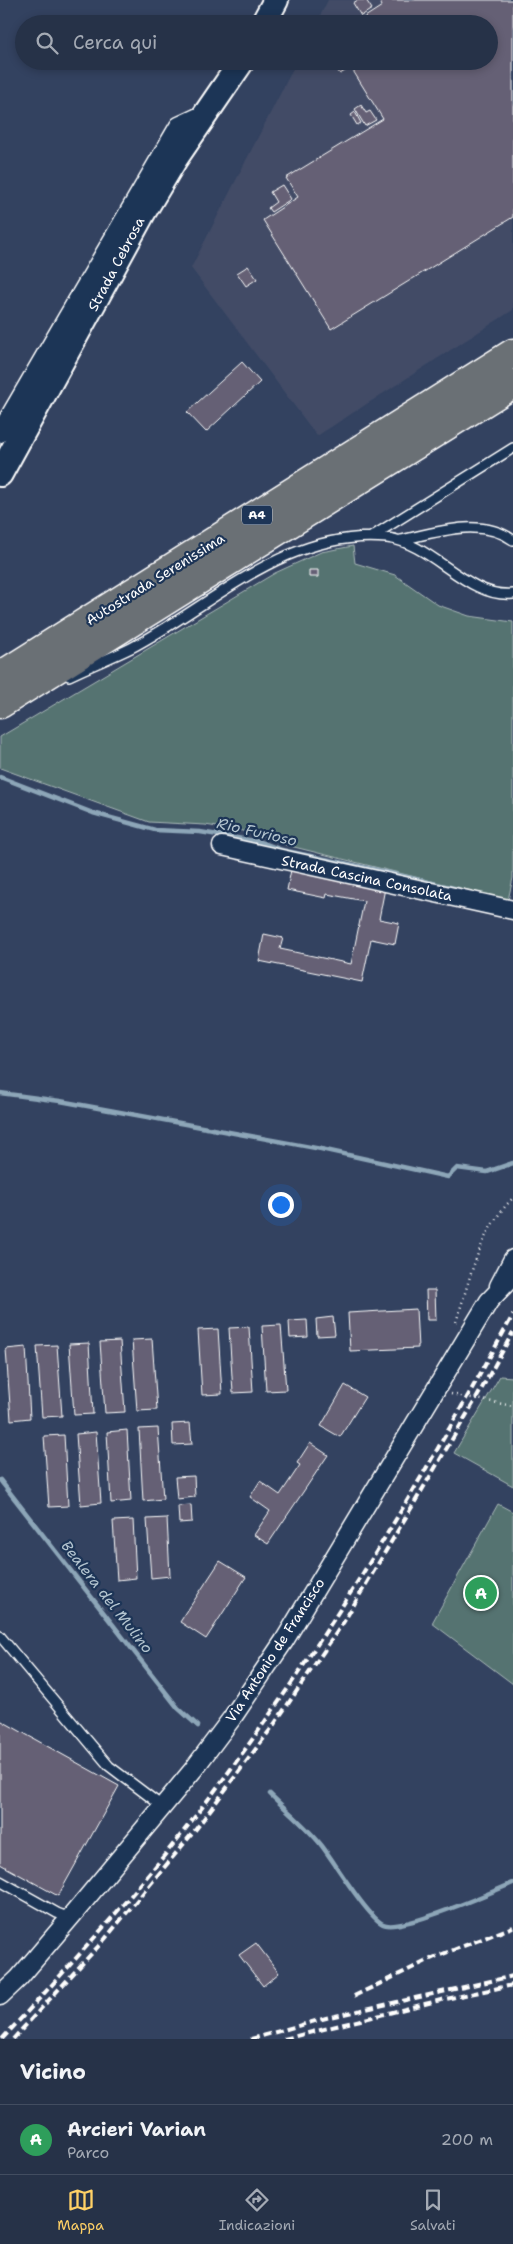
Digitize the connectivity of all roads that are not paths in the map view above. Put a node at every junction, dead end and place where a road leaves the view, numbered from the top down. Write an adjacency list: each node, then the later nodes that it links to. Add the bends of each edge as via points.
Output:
1 (276, 0): 2 (main road)
2 (268, 15)
3 (236, 70): 4 (main road, Strada Cebrosa)
4 (208, 113): 5 (street, via 179,126); 6 (main road, Strada Cebrosa, via 171,166)
5 (91, 277): 6 (street); 9 (street)
6 (93, 308): 11 (main road, Strada Cebrosa)
7 (513, 353): 16 (highway, Autostrada Serenissima / A4)
8 (513, 384): 17 (highway, Autostrada Serenissima / A4)
9 (0, 433)
10 (513, 448): 12 (lane)
11 (0, 474)
12 (371, 537): 13 (lane); 17 (lane, via 322,544 270,564 243,577 131,647)
13 (401, 540): 14 (lane, via 450,528 497,532); 15 (lane, via 472,584 492,592)
14 (513, 540)
15 (513, 594)
16 (0, 676)
17 (0, 706)
18 (222, 846): 19 (street, Strada Cascina Consolata)
19 (513, 910)
20 (513, 1259): 22 (street)
21 (513, 1276): 22 (street, Via Antonio de Francisco)
22 (495, 1293): 24 (street, Via Antonio de Francisco, via 284,1641 232,1718)
23 (0, 1636): 24 (lane, via 109,1766)
24 (162, 1806): 26 (street, Via Antonio de Francisco)
25 (0, 1882): 26 (lane)
26 (70, 1918): 27 (street, Via Antonio de Francisco)
27 (0, 1996)

